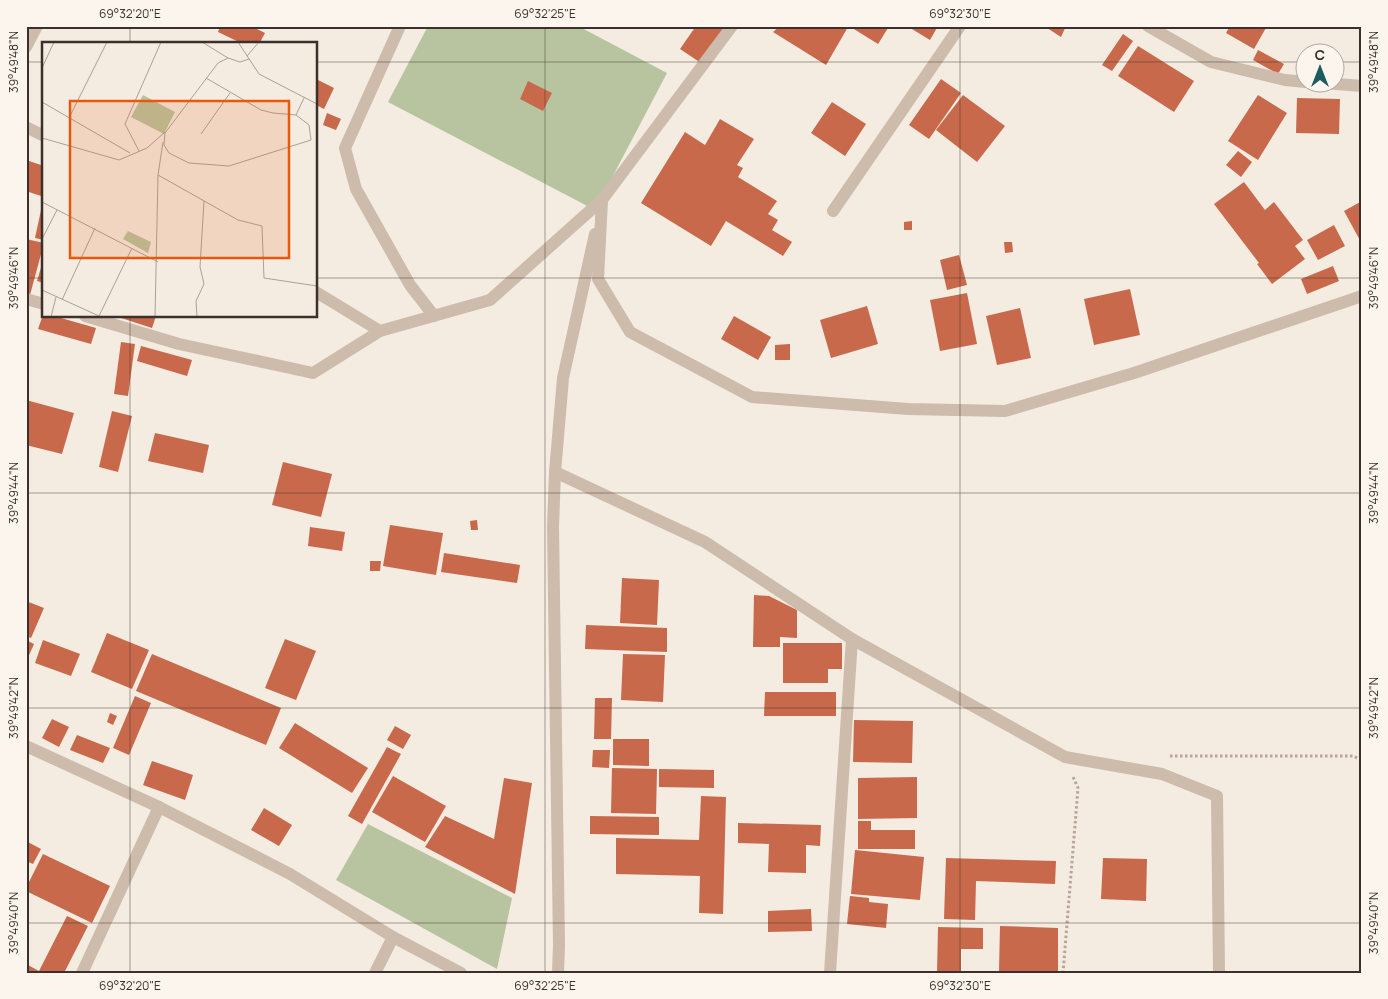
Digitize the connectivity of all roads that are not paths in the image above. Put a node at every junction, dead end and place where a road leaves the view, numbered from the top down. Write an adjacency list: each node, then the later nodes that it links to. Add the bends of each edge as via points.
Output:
1 (37, 26): 6 (street)
2 (400, 26): 18 (street, via 345,148 356,189 410,285)
3 (732, 26): 12 (street)
4 (960, 26): 13 (street)
5 (1148, 26): 7 (street, via 1211,62)
6 (26, 47)
7 (1296, 81)
8 (1346, 85): 9 (street)
9 (1362, 86)
10 (26, 126): 11 (street)
11 (42, 135)
12 (602, 200): 15 (street, via 598,278 630,332 752,397 908,409 1005,411 1134,374); 18 (street, via 490,300); 21 (street, via 563,378)
13 (833, 211)
14 (318, 293): 20 (street)
15 (1362, 296)
16 (26, 299): 17 (street)
17 (42, 303)
18 (434, 316): 20 (street)
19 (92, 318): 20 (street, via 179,344 312,373)
20 (380, 331)
21 (555, 472): 22 (street, via 705,542); 29 (street)
22 (852, 638): 30 (street); 31 (street, via 1066,757 1162,774 1217,796)
23 (26, 746): 24 (street)
24 (159, 807): 25 (street, via 290,874); 26 (street)
25 (393, 937): 27 (street); 28 (street)
26 (82, 973)
27 (375, 973)
28 (461, 973)
29 (558, 973)
30 (830, 973)
31 (1219, 973)

